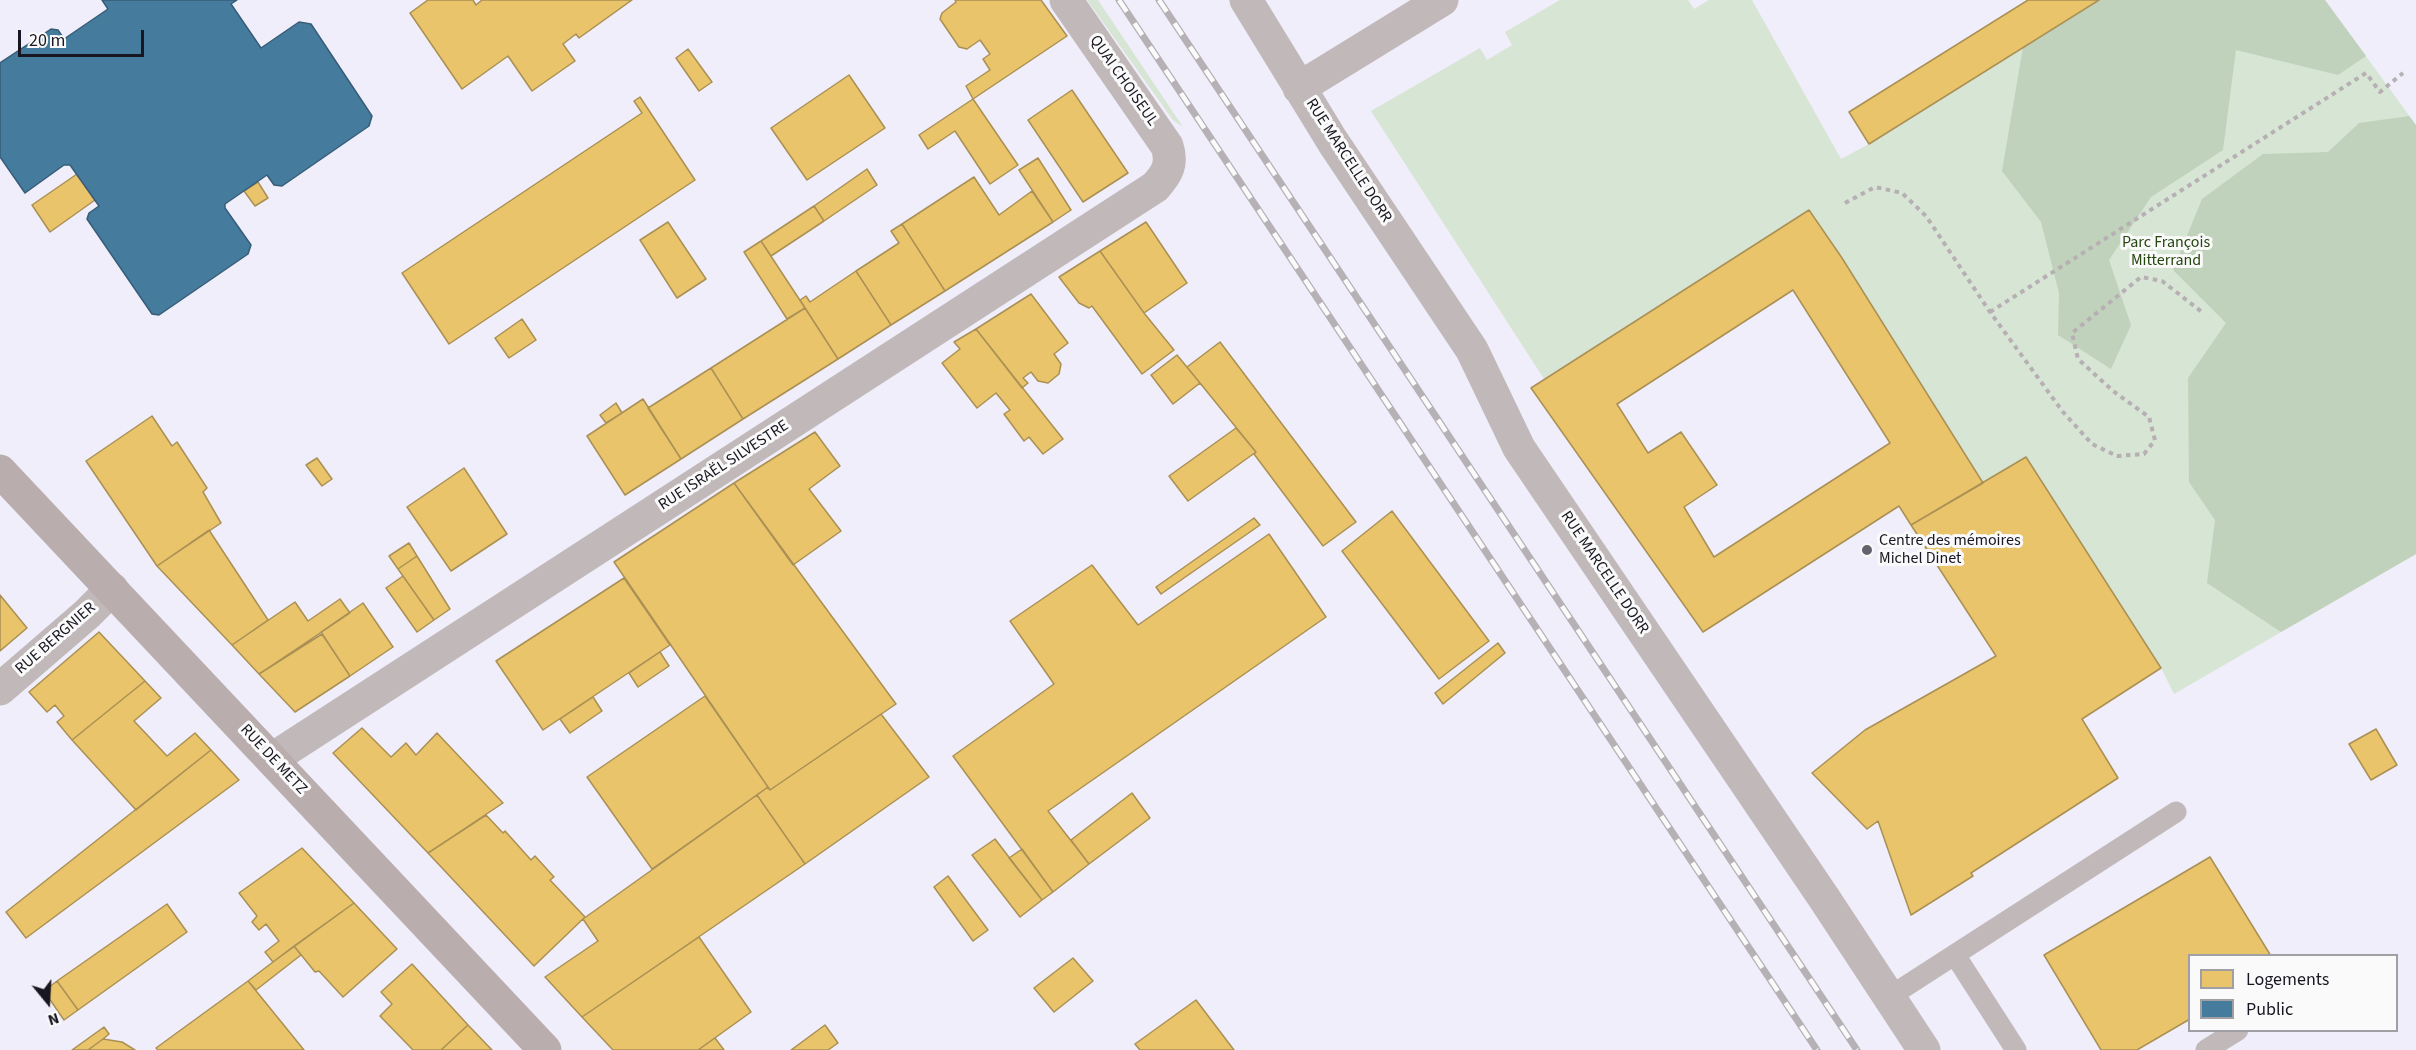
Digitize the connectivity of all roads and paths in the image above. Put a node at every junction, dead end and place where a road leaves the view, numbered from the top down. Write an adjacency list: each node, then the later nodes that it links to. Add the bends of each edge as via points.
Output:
1 (1066, 0): 6 (street, QUAI CHOISEUL, via 1160,132 1171,157)
2 (1246, 0): 5 (street, RUE MARCELLE DORR)
3 (1442, 0): 5 (street)
4 (2403, 73): 8 (path, via 2380,92 2366,73)
5 (1299, 87): 16 (street, RUE MARCELLE DORR, via 1472,350 1519,448)
6 (1170, 166): 13 (street, RUE ISRAËL SILVESTRE, via 1155,187)
7 (1845, 203): 8 (path, via 1875,187 1902,193 1926,216)
8 (1990, 312): 9 (path, via 2063,412 2092,444 2117,456 2144,454 2155,440 2149,417 2078,359 2072,333 2140,277 2162,280)
9 (2202, 312)
10 (0, 471): 11 (main road, RUE DE METZ)
11 (112, 589): 12 (street, RUE BERGNIER); 13 (main road, RUE DE METZ)
12 (0, 689)
13 (272, 759): 18 (main road, RUE DE METZ)
14 (2176, 812): 15 (lane)
15 (1954, 955): 16 (lane); 20 (lane)
16 (1889, 997): 19 (street, RUE MARCELLE DORR)
17 (2235, 1032): 21 (lane)
18 (545, 1050)
19 (1924, 1050)
20 (2016, 1050)
21 (2206, 1050)

